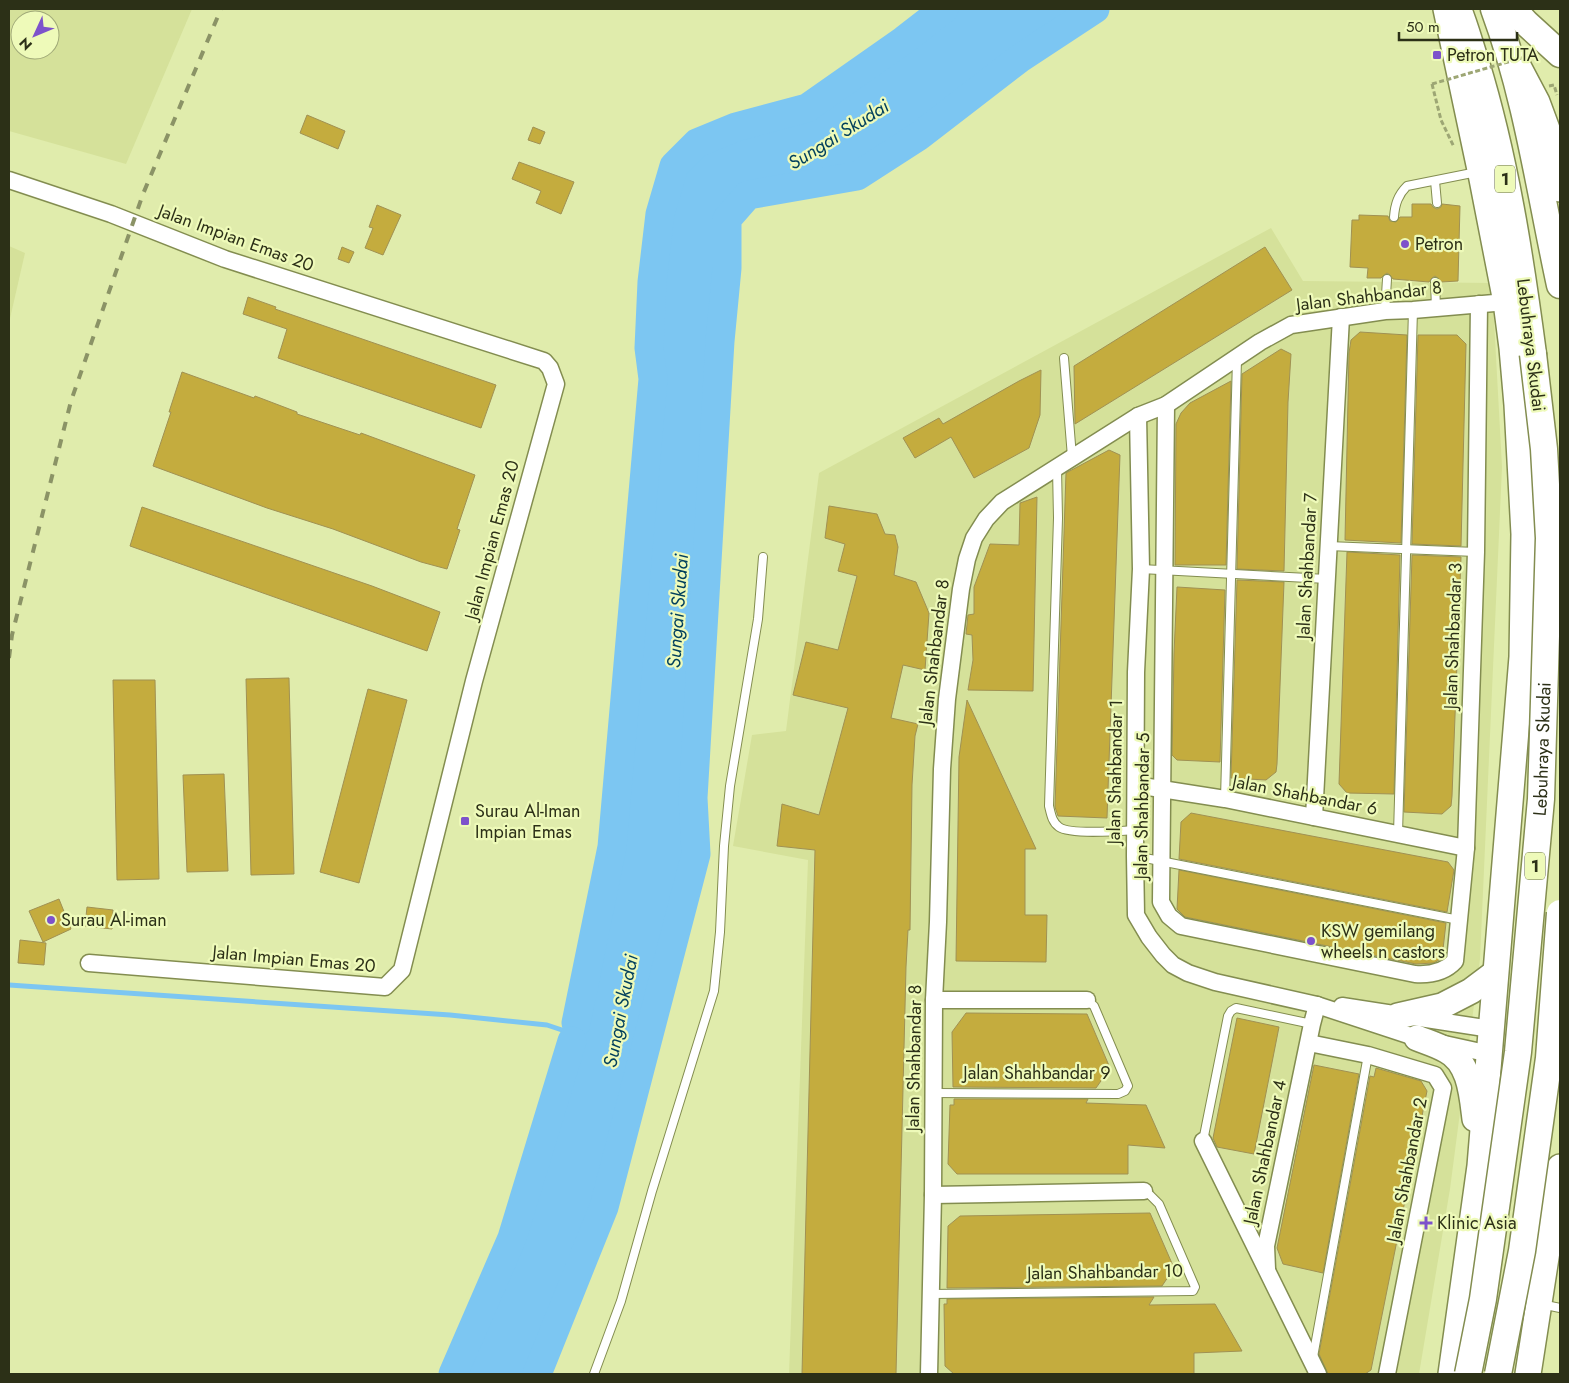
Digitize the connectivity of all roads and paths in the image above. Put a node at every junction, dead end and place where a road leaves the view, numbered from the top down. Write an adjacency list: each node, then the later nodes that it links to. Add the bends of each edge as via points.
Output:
1 (1446, 9): 8 (main road)
2 (1458, 9): 79 (highway, Lebuhraya Skudai / 1, bridge, via 1491,114 1517,243 1544,449 1549,538 1541,799 1518,1052 1483,1299)
3 (1494, 9): 5 (highway, Lebuhraya Skudai / 1)
4 (1513, 9): 6 (highway)
5 (1508, 46): 11 (main road, via 1547,129); 16 (highway, Lebuhraya Skudai / 1)
6 (1550, 53): 7 (path, bridge, via 1432,84)
7 (1441, 120)
8 (1480, 171): 10 (lane); 17 (main road)
9 (9, 180): 50 (street, Jalan Impian Emas 20, via 111,214 225,260 544,361 556,384 474,681 402,970 385,987)
10 (1435, 181): 12 (lane); 13 (lane, via 1407,186 1398,198)
11 (1560, 189)
12 (1437, 204)
13 (1394, 217)
14 (1387, 279): 21 (lane)
15 (1435, 282): 19 (lane)
16 (1560, 285)
17 (1506, 302): 18 (street, Jalan Shahbandar 8); 44 (main road, via 1516,396 1524,534 1522,657)
18 (1479, 304): 19 (street, Jalan Shahbandar 8); 31 (street, Jalan Shahbandar 3)
19 (1436, 308): 20 (street, Jalan Shahbandar 8)
20 (1413, 310): 21 (street, Jalan Shahbandar 8); 30 (lane)
21 (1385, 311): 22 (street, Jalan Shahbandar 8)
22 (1341, 317): 24 (street, Jalan Shahbandar 8, via 1291,325); 29 (street, Jalan Shahbandar 7)
23 (1064, 358): 27 (lane)
24 (1236, 358): 25 (street, Jalan Shahbandar 8); 35 (lane)
25 (1166, 405): 26 (street, Jalan Shahbandar 8); 34 (street, Jalan Shahbandar 5)
26 (1138, 416): 27 (street, Jalan Shahbandar 8); 33 (street, Jalan Shahbandar 1)
27 (1072, 459): 28 (street, Jalan Shahbandar 8)
28 (1057, 468): 41 (lane, via 1058,556 1049,806 1052,820 1061,828 1082,832); 53 (street, Jalan Shahbandar 8, via 1002,502 974,538 967,559 947,699)
29 (1328, 546): 30 (lane); 36 (street, Jalan Shahbandar 7)
30 (1407, 550): 31 (lane); 42 (lane)
31 (1476, 552): 43 (street, Jalan Shahbandar 3)
32 (763, 557): 75 (lane, via 758,618 729,795 714,992 621,1301)
33 (1141, 569): 34 (lane); 37 (street, Jalan Shahbandar 1, via 1136,672)
34 (1165, 571): 35 (lane); 38 (street, Jalan Shahbandar 5)
35 (1230, 574): 36 (lane); 39 (lane)
36 (1326, 579): 40 (street, Jalan Shahbandar 7)
37 (1136, 785): 38 (street, Jalan Shahbandar 6); 41 (street, Jalan Shahbandar 1)
38 (1162, 788): 39 (street, Jalan Shahbandar 6); 46 (street, Jalan Shahbandar 5)
39 (1225, 799): 40 (street, Jalan Shahbandar 6)
40 (1314, 817): 42 (street, Jalan Shahbandar 6)
41 (1135, 830): 45 (street, Jalan Shahbandar 1)
42 (1398, 834): 43 (street, Jalan Shahbandar 6)
43 (1466, 848): 48 (street, Jalan Shahbandar 3)
44 (1506, 854): 49 (main road, via 1516,909 1532,929 1543,935); 52 (main road)
45 (1135, 856): 46 (lane); 55 (street, Jalan Shahbandar 1, via 1136,915 1149,937 1173,964 1215,982)
46 (1163, 861): 48 (lane); 51 (street, Jalan Shahbandar 5, via 1161,902 1169,916 1181,926 1415,974 1430,975)
47 (1560, 913): 80 (highway, bridge, via 1549,1058 1522,1251)
48 (1459, 920): 51 (street, Jalan Shahbandar 3, via 1455,961)
49 (1560, 937)
50 (89, 963)
51 (1449, 967)
52 (1495, 973): 56 (main road, via 1471,991 1442,1006); 58 (main road)
53 (934, 1000): 54 (street, Jalan Shahbandar 9); 65 (street, Jalan Shahbandar 8)
54 (1087, 1000): 65 (lane, Jalan Shahbandar 9, via 1098,1013 1128,1086 1118,1094)
55 (1317, 1005): 56 (street, Jalan Shahbandar 1); 57 (street, Jalan Shahbandar 4); 59 (street, Jalan Shahbandar 1)
56 (1398, 1016): 58 (street, Jalan Shahbandar 1)
57 (1312, 1024): 61 (street, Jalan Shahbandar 4); 66 (lane, Jalan Shahbandar 4, via 1236,1008 1231,1011)
58 (1491, 1029): 60 (main road); 62 (main road)
59 (1417, 1038): 62 (street, Jalan Shahbandar 1); 67 (main road, via 1448,1050 1462,1064 1471,1089)
60 (1560, 1042)
61 (1309, 1043): 63 (street, Jalan Shahbandar 2); 71 (street, Jalan Shahbandar 4, via 1266,1246)
62 (1490, 1054): 64 (main road); 67 (main road)
63 (1368, 1055): 74 (lane); 77 (street, Jalan Shahbandar 2, via 1435,1075 1443,1088)
64 (1560, 1068)
65 (934, 1093): 70 (street, Jalan Shahbandar 8)
66 (1203, 1142): 71 (street, Jalan Shahbandar 4)
67 (1480, 1166): 78 (main road)
68 (1560, 1167): 73 (main road)
69 (1144, 1191): 70 (street, Jalan Shahbandar 10); 72 (lane, Jalan Shahbandar 10, via 1159,1204 1195,1287 1193,1291)
70 (932, 1195): 72 (street, Jalan Shahbandar 8)
71 (1267, 1269): 74 (street, Jalan Shahbandar 4)
72 (931, 1294): 76 (street, Jalan Shahbandar 8)
73 (1550, 1306): 81 (main road)
74 (1315, 1369)
75 (594, 1374)
76 (929, 1374)
77 (1387, 1374)
78 (1451, 1374)
79 (1468, 1374)
80 (1498, 1374)
81 (1528, 1374)

